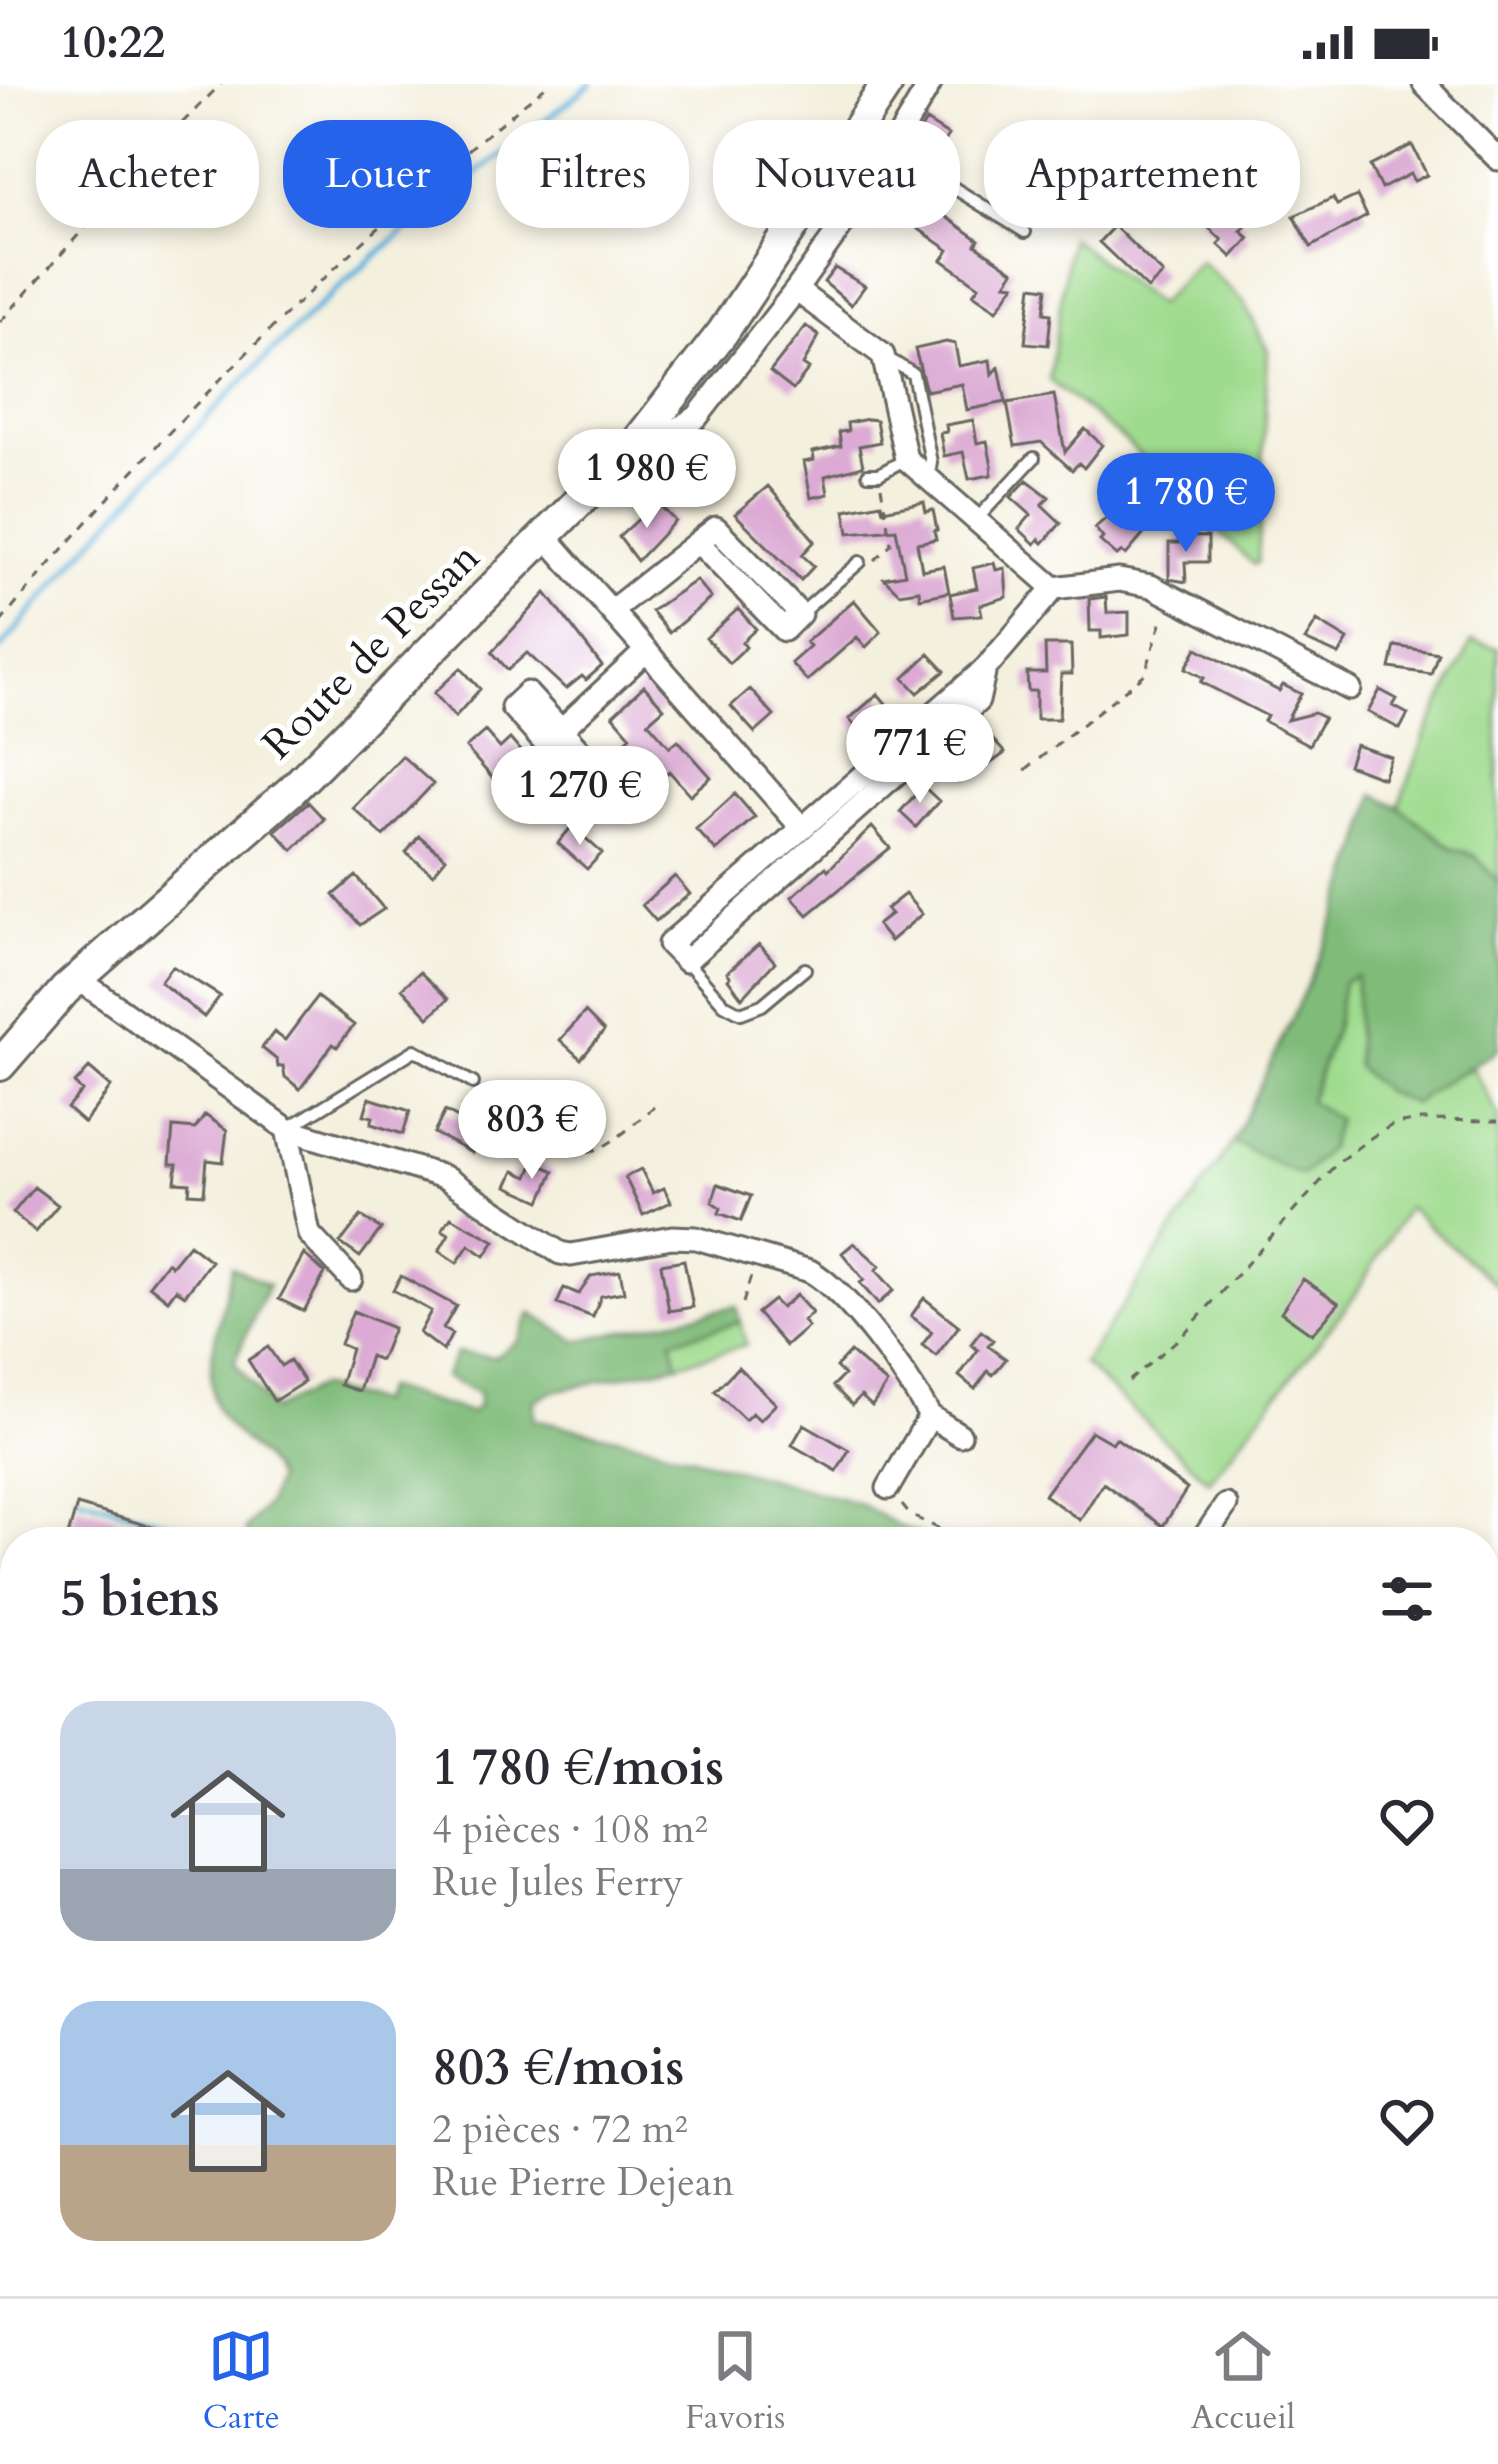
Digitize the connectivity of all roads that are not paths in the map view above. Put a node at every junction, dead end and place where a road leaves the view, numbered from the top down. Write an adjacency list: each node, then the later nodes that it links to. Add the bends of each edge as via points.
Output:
1 (887, 84): 4 (main road, Route de Pessan)
2 (930, 84): 5 (street)
3 (1424, 84): 6 (street)
4 (864, 120)
5 (908, 120)
6 (1498, 159)
7 (960, 192): 10 (lane)
8 (793, 228): 13 (main road, Route de Pessan)
9 (840, 228): 11 (street)
10 (1025, 232)
11 (796, 290): 12 (street); 13 (street, via 697,417)
12 (883, 356): 15 (street); 17 (lane, via 913,374)
13 (634, 446): 19 (main road, Route de Pessan)
14 (1034, 458): 18 (lane)
15 (906, 459): 16 (lane); 17 (street)
16 (873, 474)
17 (929, 479): 18 (street)
18 (976, 520): 21 (street)
19 (546, 537): 22 (street); 31 (main road, Route de Pessan, via 292,790)
20 (860, 562): 23 (lane)
21 (1054, 588): 25 (street); 26 (street, via 1137,581)
22 (611, 610): 23 (street, via 698,542 784,630); 24 (street)
23 (800, 614)
24 (646, 651): 27 (street); 28 (street)
25 (985, 669): 28 (street); 29 (street, via 978,701)
26 (1350, 688)
27 (553, 737)
28 (802, 828): 29 (street, via 669,944)
29 (686, 961): 30 (lane, via 741,1013)
30 (805, 969)
31 (77, 978): 32 (main road, Route de Pessan); 34 (street)
32 (0, 1065)
33 (473, 1083): 34 (lane, via 415,1050)
34 (287, 1129): 35 (street, via 309,1234); 36 (street, via 444,1178 560,1253 696,1238 824,1279)
35 (351, 1279)
36 (930, 1416): 37 (street); 38 (street)
37 (960, 1435)
38 (887, 1488)
39 (1226, 1505): 40 (street)
40 (1211, 1527)

